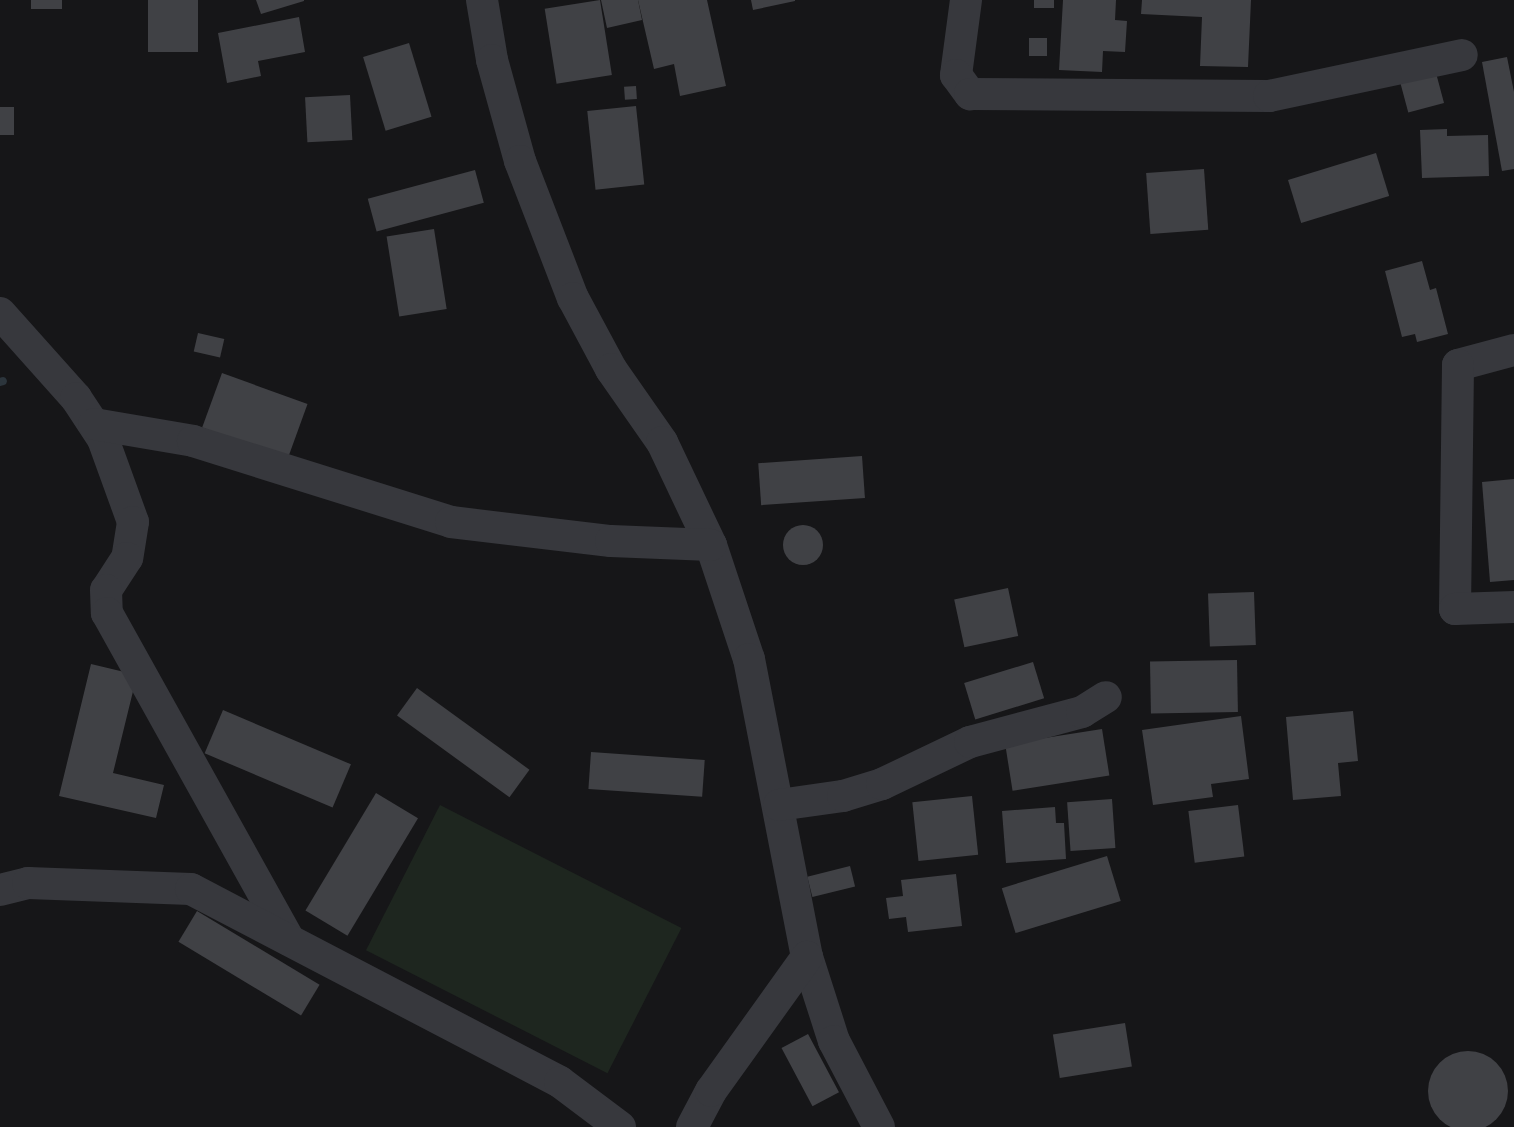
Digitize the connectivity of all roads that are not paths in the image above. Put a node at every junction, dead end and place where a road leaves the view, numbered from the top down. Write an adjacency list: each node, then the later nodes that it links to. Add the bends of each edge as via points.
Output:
1 (482, 0): 7 (street, via 492,60 520,161 573,298 611,369 662,442)
2 (966, 0): 3 (street, via 956,75 970,94 1269,96)
3 (1462, 55)
4 (0, 313): 6 (street)
5 (1514, 350): 8 (street, via 1458,365 1455,609)
6 (94, 424): 7 (street, via 193,441 451,522 611,541); 12 (street, via 108,449 133,522 127,558 106,590 107,612)
7 (711, 545): 10 (street, via 749,659)
8 (1514, 607)
9 (1107, 697): 10 (street, via 1082,712 970,742 843,796)
10 (779, 806): 13 (street)
11 (0, 890): 12 (street, via 28,883 191,889)
12 (289, 940): 14 (street, via 560,1082)
13 (807, 957): 15 (street, via 711,1091); 16 (street, via 834,1041)
14 (620, 1127)
15 (692, 1127)
16 (879, 1127)

